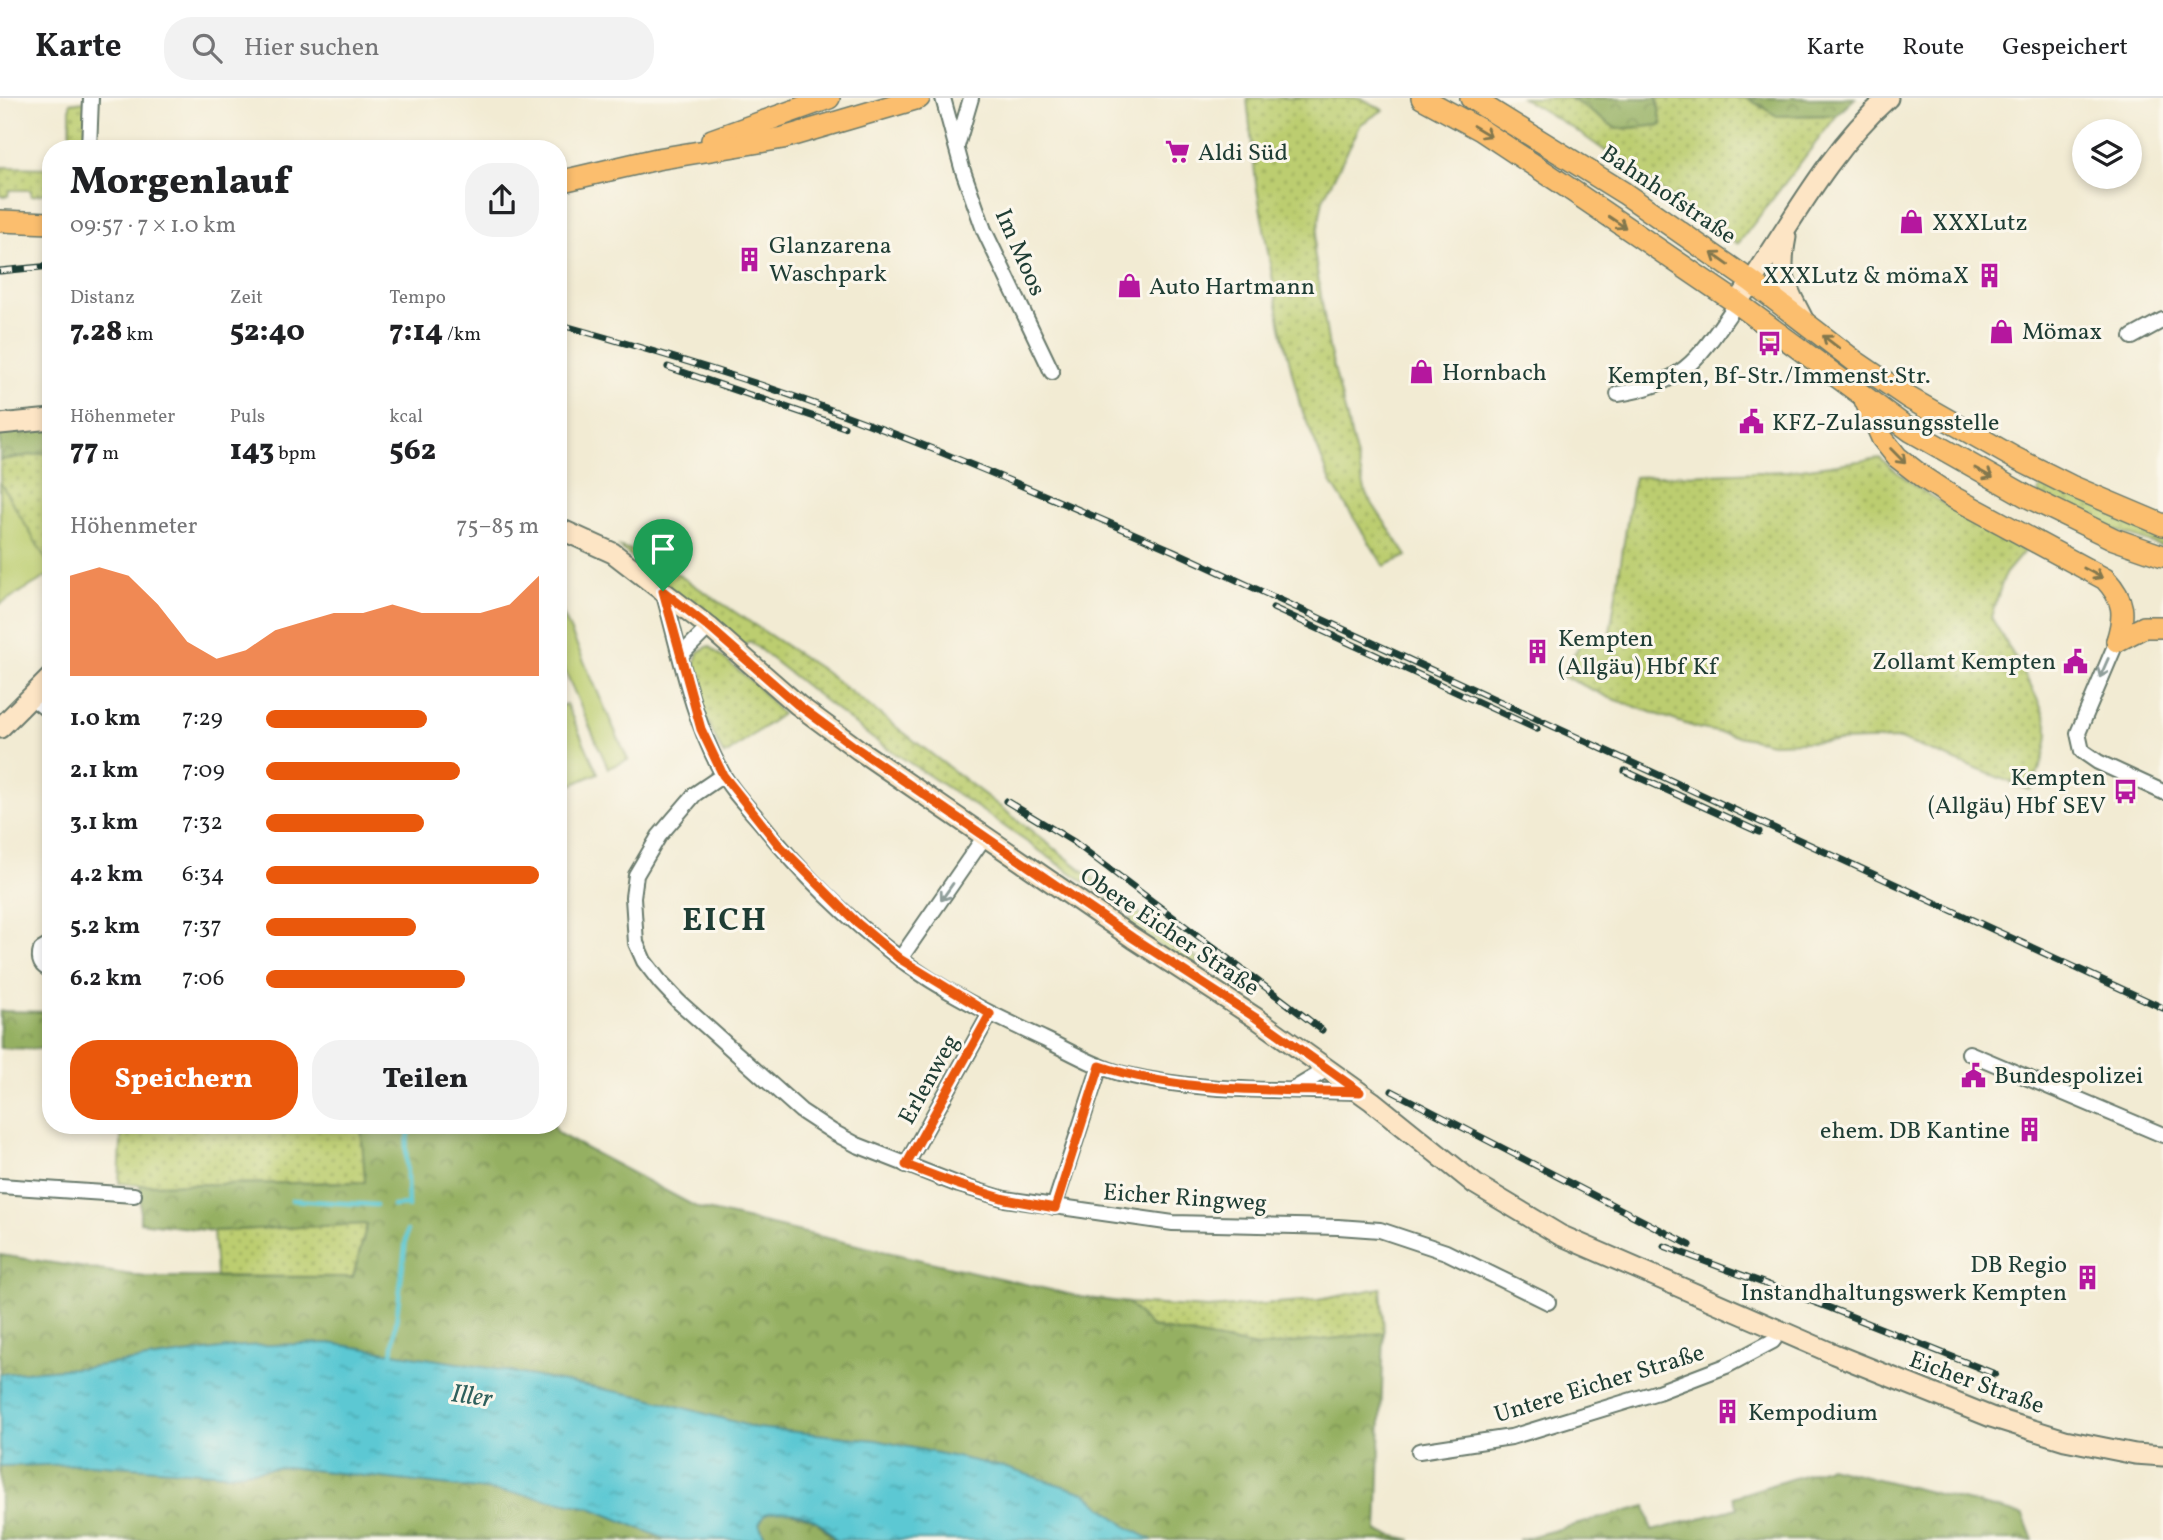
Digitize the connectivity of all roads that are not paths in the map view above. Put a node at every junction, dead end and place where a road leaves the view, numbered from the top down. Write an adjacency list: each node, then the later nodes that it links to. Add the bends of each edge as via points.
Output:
1 (90, 98): 9 (street)
2 (828, 98): 11 (main road)
3 (919, 98): 11 (main road, via 783,138)
4 (943, 98): 10 (street, Im Moos)
5 (971, 98): 10 (street)
6 (1422, 98): 17 (main road, one-way to 17, via 1481,130)
7 (1471, 98): 16 (main road, Bahnhofstraße, one-way to 7, via 1624,193)
8 (1888, 98): 15 (street, via 1867,117)
9 (89, 140)
10 (957, 147): 21 (street, Im Moos, via 984,230)
11 (657, 159): 12 (main road)
12 (567, 181)
13 (0, 221): 14 (main road)
14 (42, 222)
15 (1788, 227): 16 (street); 19 (street, via 1781,263)
16 (1752, 282): 17 (street); 19 (main road, Bahnhofstraße)
17 (1737, 303): 22 (street, via 1707,348 1681,373 1650,388); 23 (main road)
18 (2163, 320): 20 (street)
19 (1804, 321): 26 (main road, Bahnhofstraße, one-way to 19, via 2071,486 1983,441 1909,398)
20 (2132, 338)
21 (1052, 372)
22 (1618, 394)
23 (1864, 398): 28 (main road, one-way to 28, via 1911,431 2026,496); 32 (main road, one-way to 32, via 1882,438 1924,478 2105,579 2114,588 2123,612)
24 (42, 420): 25 (street)
25 (0, 424)
26 (2163, 524)
27 (567, 532): 29 (street, Obere Eicher Straße, via 613,553)
28 (2163, 556)
29 (663, 591): 30 (street, Obere Eicher Straße); 33 (street)
30 (709, 627): 33 (street); 40 (street, Obere Eicher Straße, via 798,705)
31 (2163, 627): 32 (main road, via 2144,627)
32 (2117, 641): 39 (street, one-way to 39, via 2078,733 2082,751)
33 (681, 654): 38 (street, via 701,729)
34 (42, 687): 35 (street)
35 (32, 698): 36 (street); 37 (street)
36 (42, 706)
37 (0, 728)
38 (723, 775): 41 (street, via 800,868); 49 (street, Eicher Ringweg, via 695,794 659,836 636,875 635,933 644,961 679,1002 801,1111 857,1145)
39 (2163, 792)
40 (985, 836): 41 (street, one-way to 41); 45 (street, Obere Eicher Straße)
41 (900, 959): 42 (street)
42 (990, 1014): 44 (street); 49 (street, Erlenweg)
43 (1969, 1053): 48 (street)
44 (1100, 1066): 46 (street, via 1156,1081 1219,1089); 52 (street)
45 (1326, 1070): 46 (street); 47 (street, Obere Eicher Straße)
46 (1293, 1090): 47 (street)
47 (1360, 1092): 54 (street, Obere Eicher Straße, via 1475,1184 1560,1235)
48 (2163, 1135)
49 (906, 1165): 52 (street, Eicher Ringweg, via 1005,1199)
50 (0, 1186): 51 (street)
51 (134, 1195)
52 (1055, 1208): 53 (street, Eicher Ringweg, via 1173,1223 1380,1230 1446,1252)
53 (1548, 1302)
54 (1781, 1330): 55 (street, Untere Eicher Straße, via 1773,1341 1749,1355 1658,1392 1511,1437); 56 (street, Eicher Straße, via 1991,1417 2065,1440)
55 (1419, 1451)
56 (2163, 1456)

